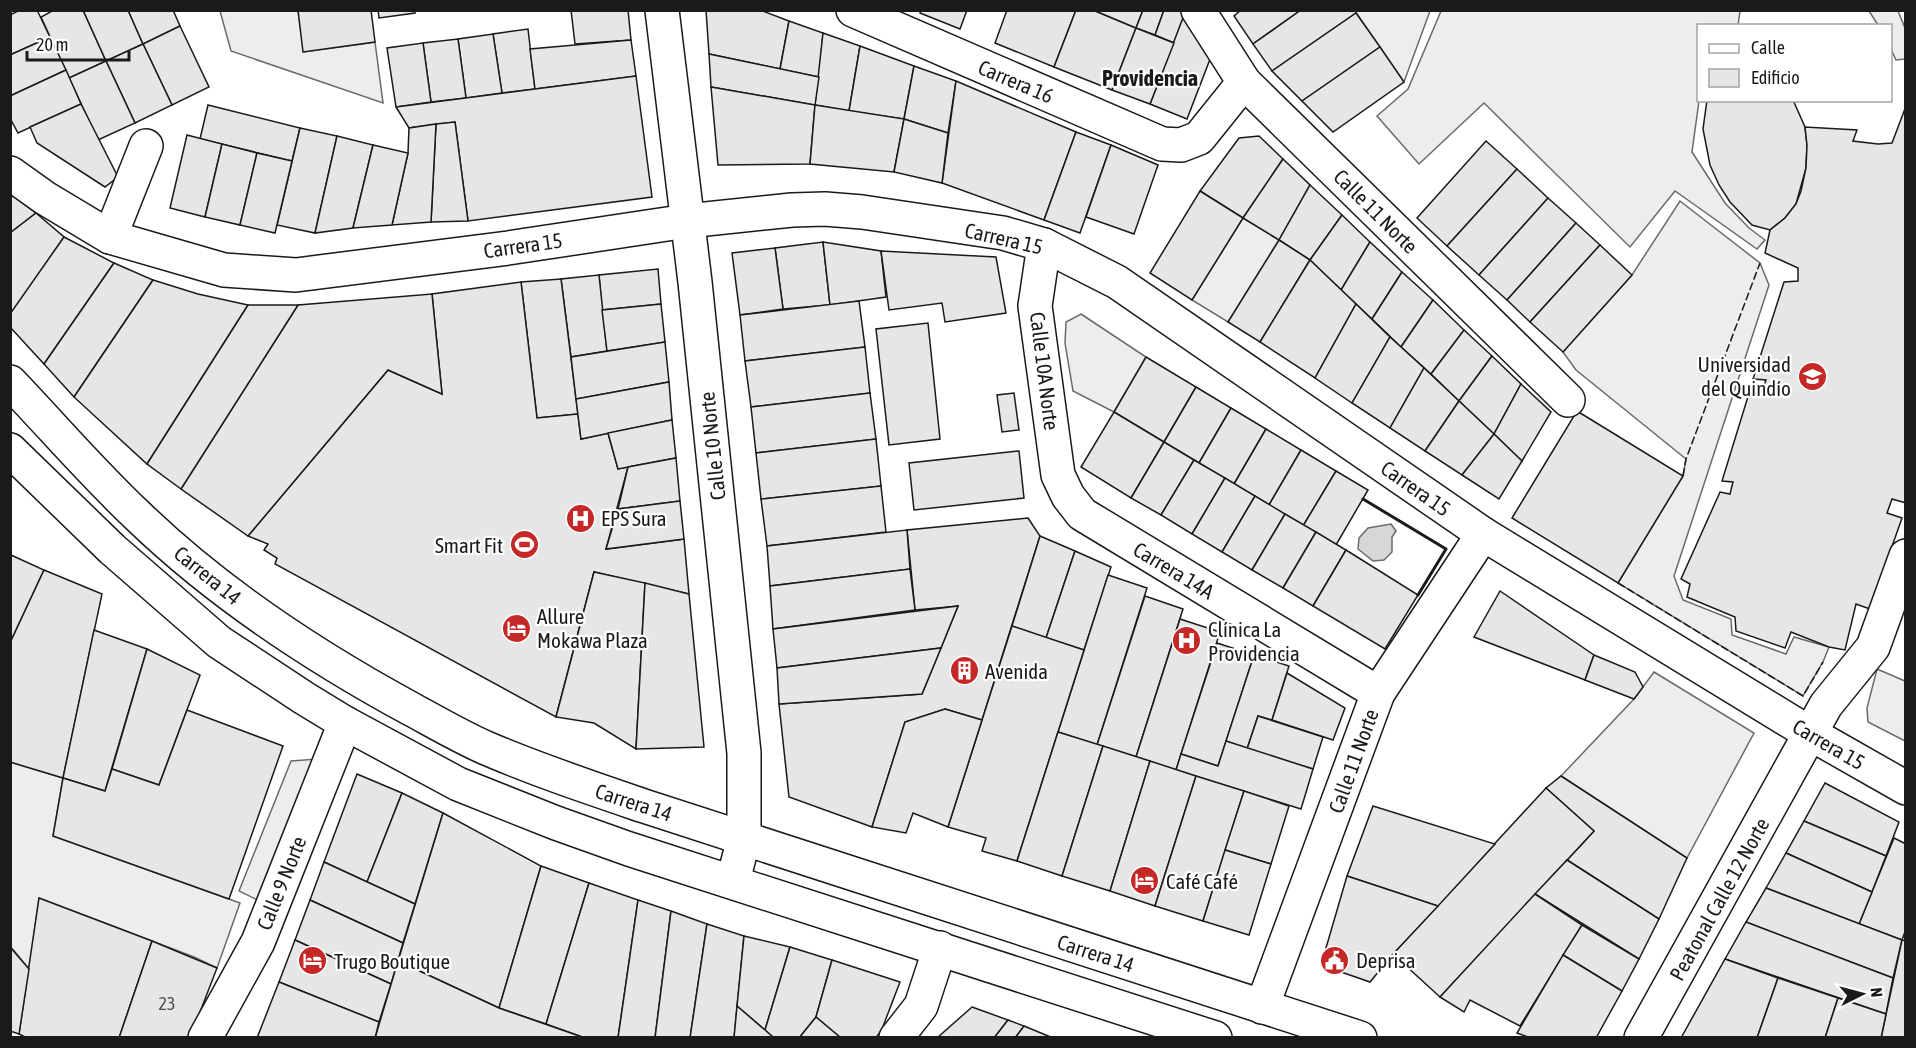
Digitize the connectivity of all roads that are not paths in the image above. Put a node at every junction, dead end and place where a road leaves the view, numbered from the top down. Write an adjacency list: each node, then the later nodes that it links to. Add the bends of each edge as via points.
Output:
1 (662, 10): 7 (street, Calle 10 Norte)
2 (853, 10): 4 (street, Carrera 16, via 1162,144 1181,145 1198,138)
3 (1197, 10): 4 (street, Calle 11 Norte)
4 (1244, 82): 11 (street, Calle 11 Norte)
5 (146, 146): 8 (street)
6 (10, 173): 8 (street, Carrera 15)
7 (687, 221): 8 (street, Carrera 15, via 296,274 224,270); 9 (street, Carrera 15, via 825,209 1003,233); 20 (street, Calle 10 Norte, via 744,753)
8 (110, 237)
9 (1044, 245): 13 (street, Calle 10A Norte, via 1035,306 1058,475); 14 (street, Carrera 15, via 1116,282)
10 (10, 382): 20 (street, Carrera 14, via 139,517 243,603 324,659 484,747 591,788)
11 (1568, 400)
12 (10, 450): 17 (street, Carrera 14, via 112,549 219,642)
13 (1068, 496): 16 (street, Carrera 14A, via 1082,514)
14 (1483, 534): 16 (street, Calle 11 Norte); 18 (street, Carrera 15)
15 (1905, 556): 18 (street, Peatonal Calle 12 Norte, via 1873,647 1826,705)
16 (1378, 693): 23 (street, Calle 11 Norte)
17 (345, 723): 21 (street, Carrera 14, via 458,784 566,827); 24 (street, Calle 9 Norte, via 258,942)
18 (1804, 747): 19 (street, Carrera 15); 28 (street, Peatonal Calle 12 Norte)
19 (1905, 788)
20 (744, 838): 21 (street, Calle 10 Norte); 23 (street, Carrera 14)
21 (733, 881): 22 (street, Carrera 14)
22 (940, 948): 25 (street, via 921,1005); 26 (street, Carrera 14)
23 (1262, 1007): 27 (street, Carrera 14)
24 (205, 1038)
25 (896, 1038)
26 (1215, 1038)
27 (1360, 1038)
28 (1641, 1038)

